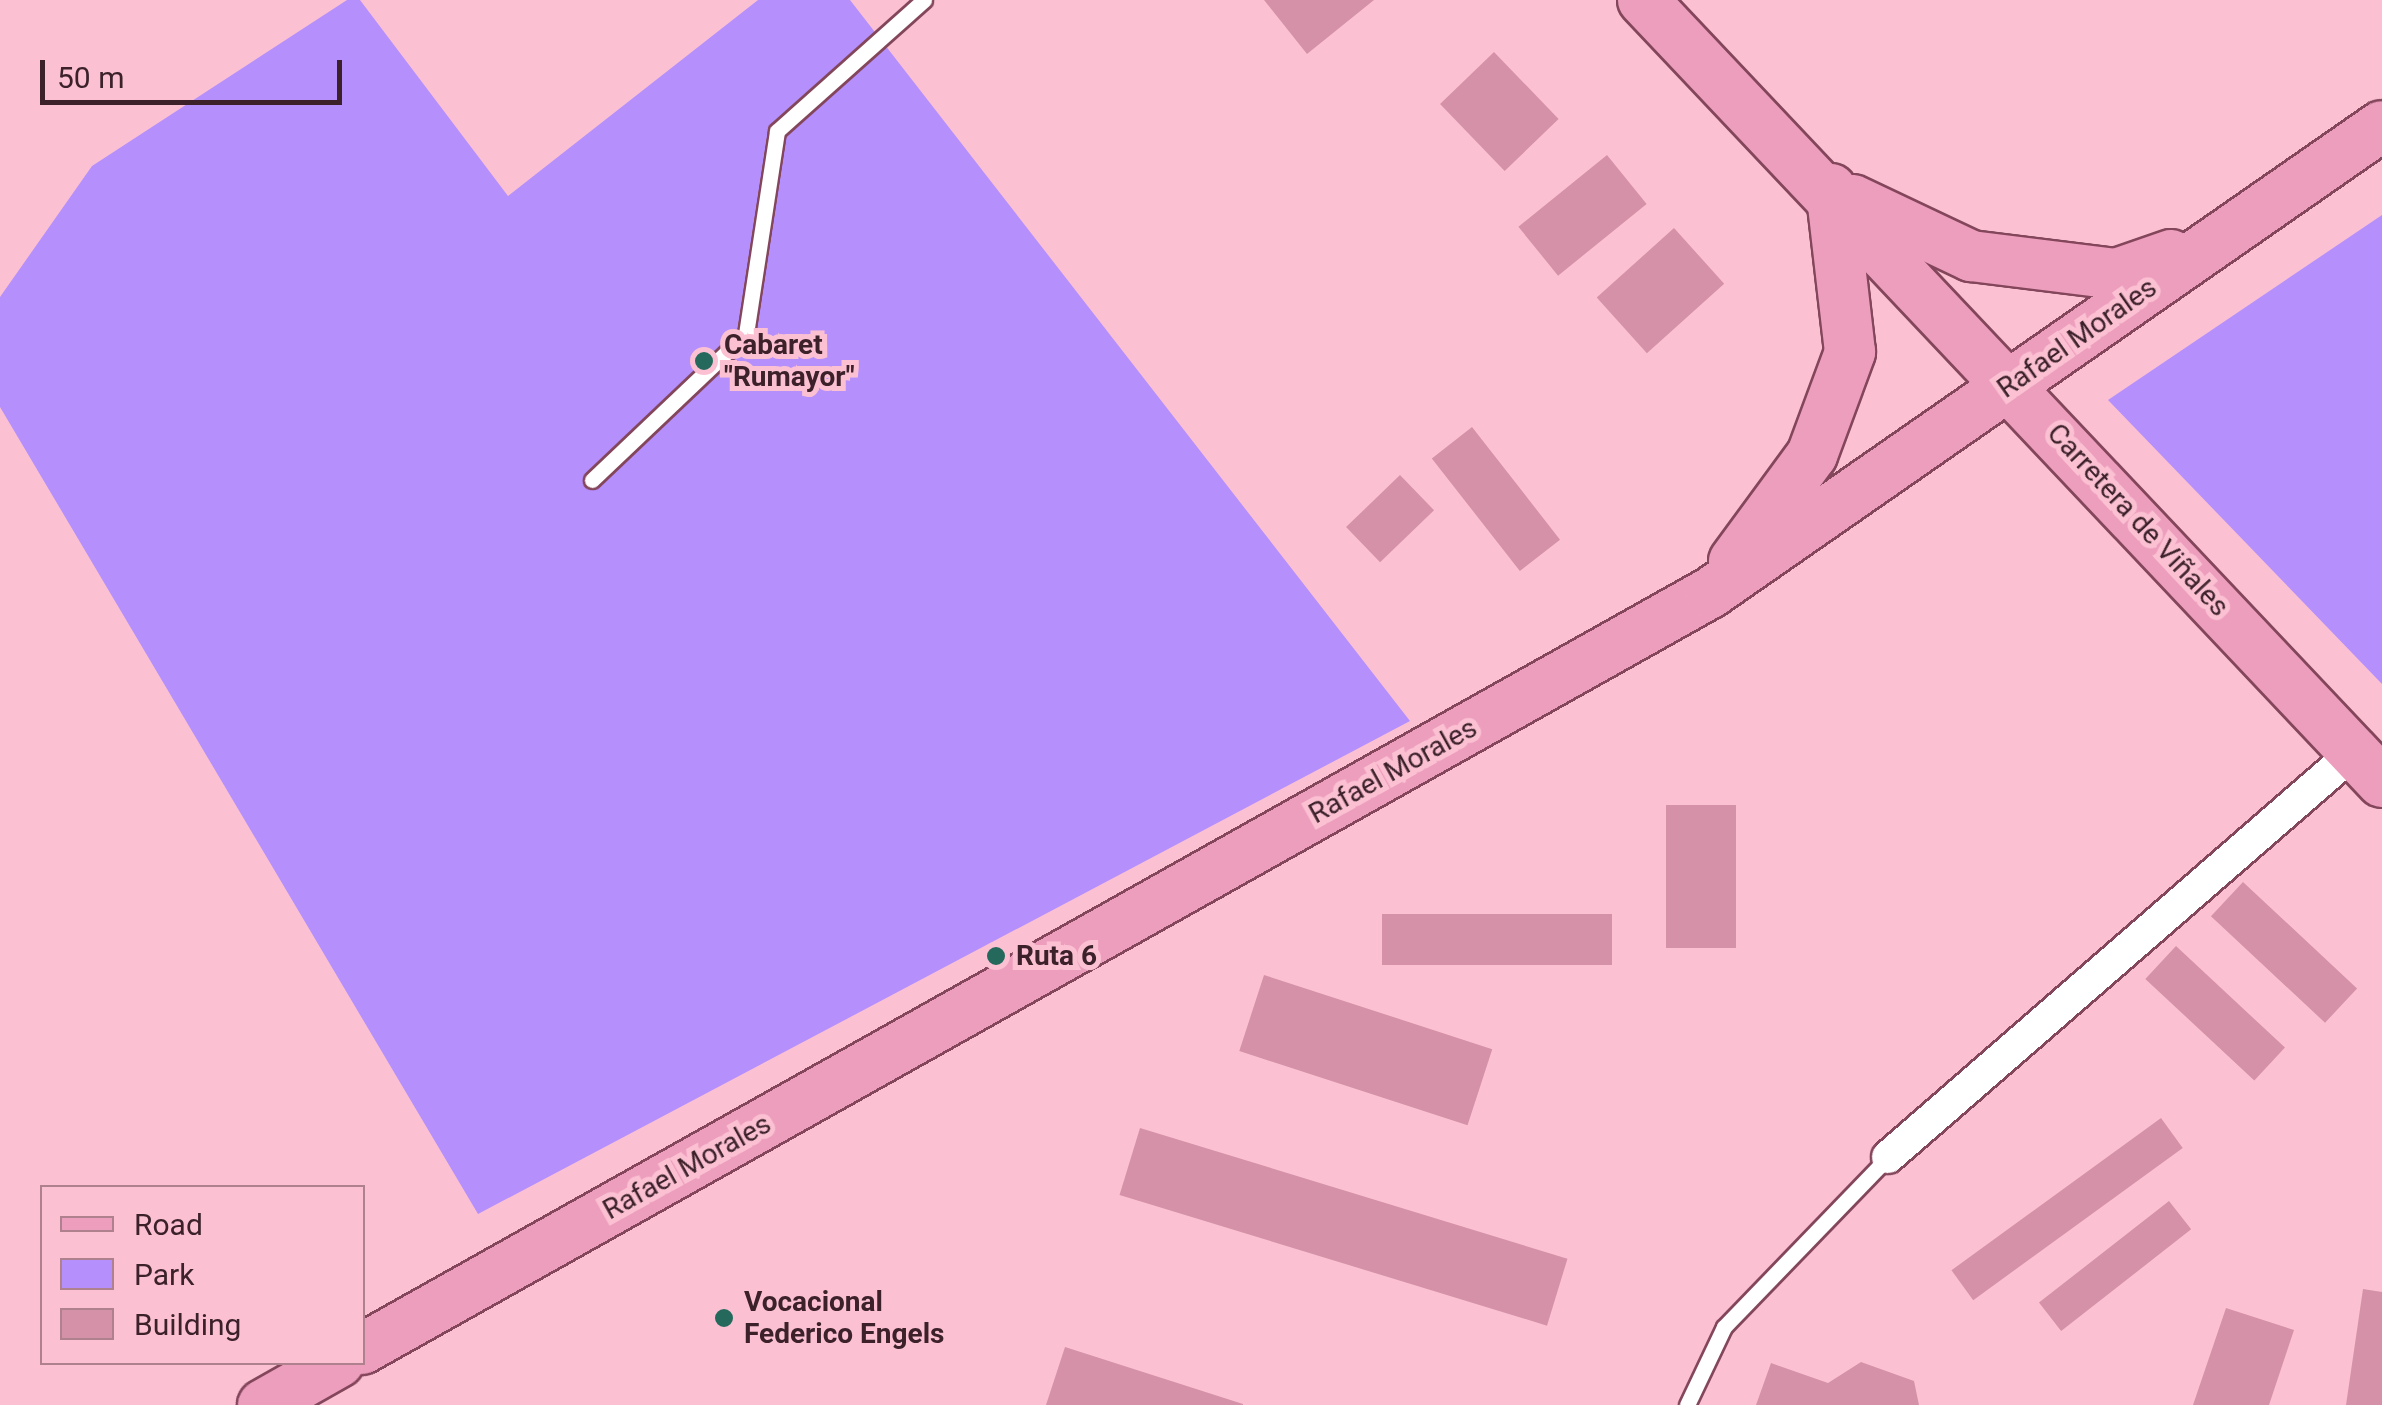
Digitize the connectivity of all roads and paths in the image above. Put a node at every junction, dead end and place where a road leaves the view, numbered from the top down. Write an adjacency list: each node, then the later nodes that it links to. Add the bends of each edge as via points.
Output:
1 (924, 0): 7 (lane, via 777,130 746,334)
2 (1642, 0): 4 (main road, Carretera de Viñales)
3 (2382, 126): 5 (main road, Rafael Morales)
4 (1830, 190): 5 (main road, via 1971,256 2116,274); 6 (main road, Carretera de Viñales); 8 (main road, via 1850,352 1812,455)
5 (2221, 238): 6 (main road, Rafael Morales)
6 (2012, 383): 8 (main road, Rafael Morales); 9 (main road, Carretera de Viñales)
7 (592, 480)
8 (1710, 593): 11 (main road, Rafael Morales)
9 (2368, 767): 10 (street)
10 (1888, 1157): 14 (lane, via 1724,1327)
11 (365, 1347)
12 (334, 1365): 13 (main road)
13 (263, 1405)
14 (1687, 1405)

